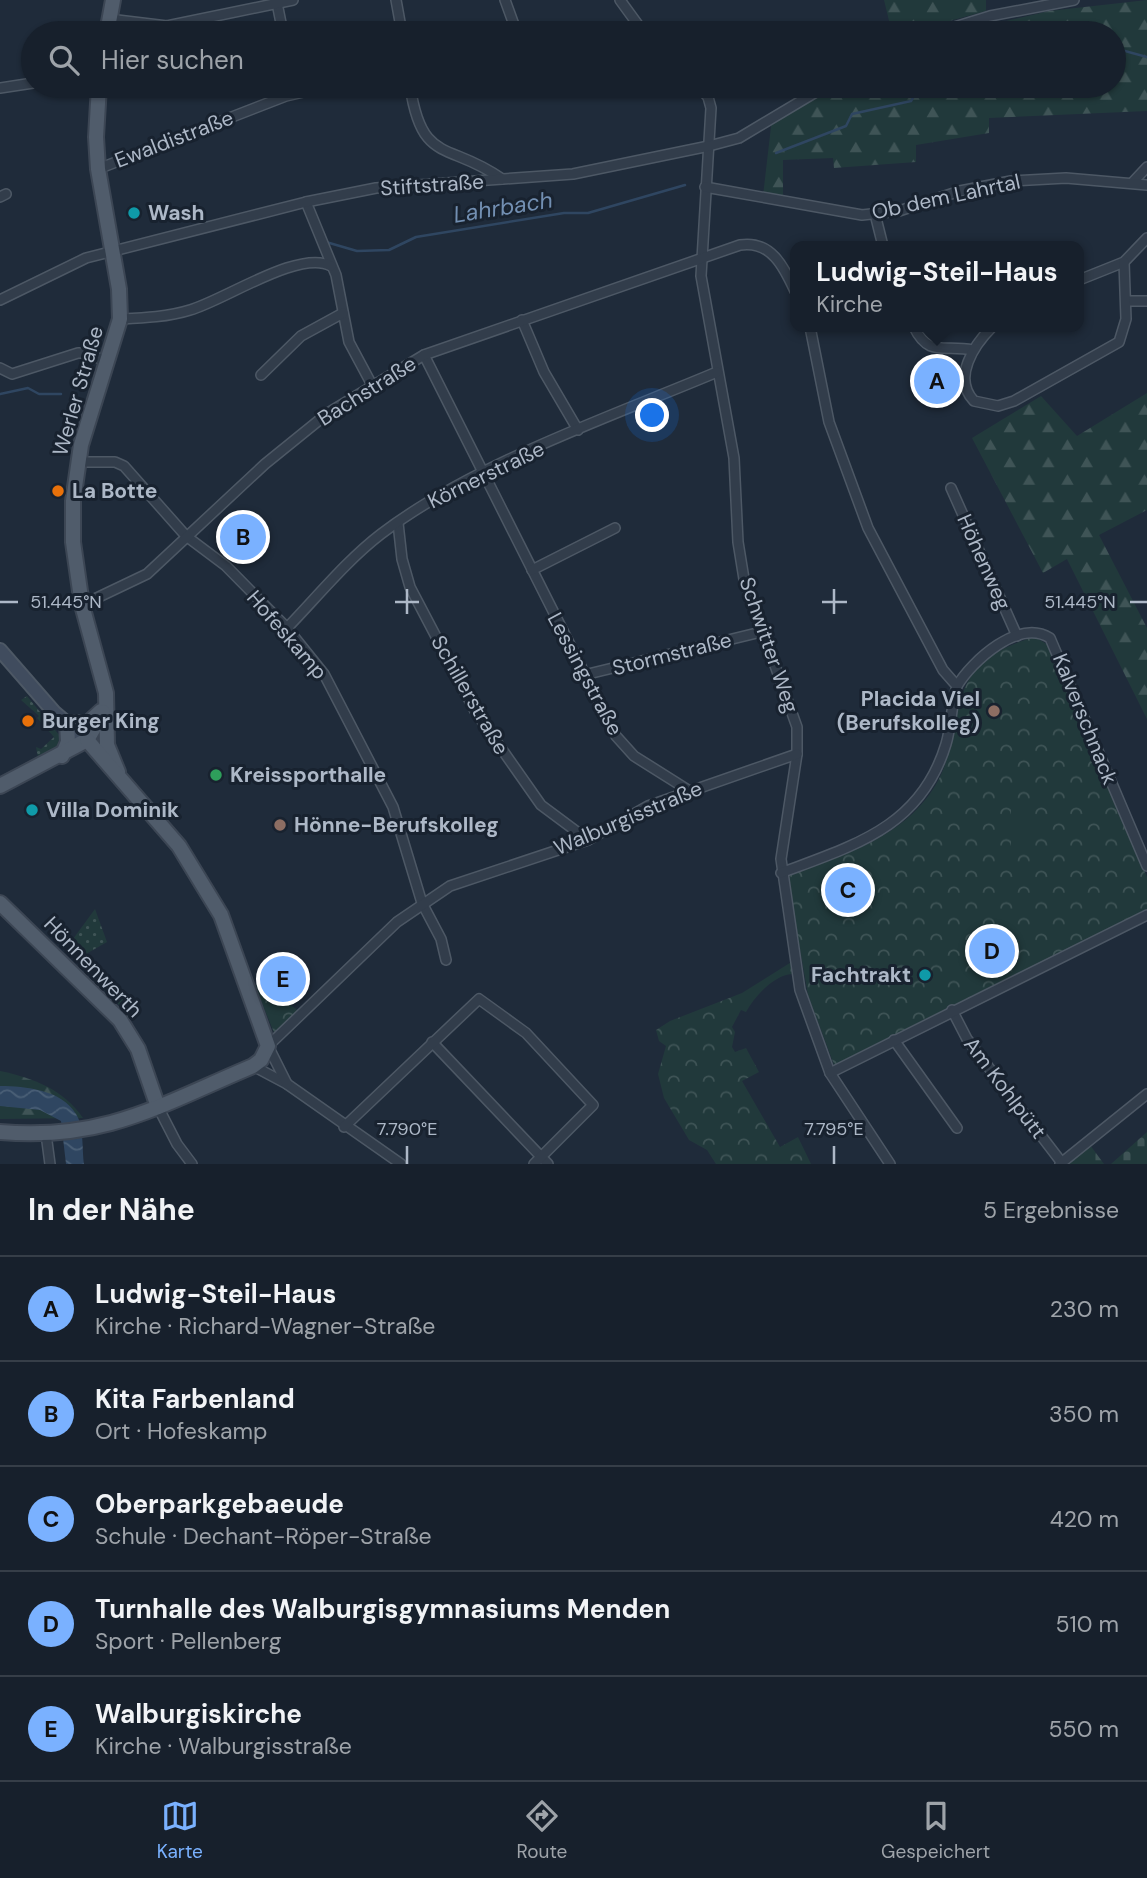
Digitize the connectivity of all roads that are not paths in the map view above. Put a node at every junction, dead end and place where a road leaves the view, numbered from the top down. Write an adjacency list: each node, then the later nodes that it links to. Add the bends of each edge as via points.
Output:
1 (113, 0): 8 (main road)
2 (293, 0): 7 (street)
3 (396, 0): 11 (street)
4 (505, 0): 12 (street)
5 (620, 0): 13 (street)
6 (1074, 0): 14 (street)
7 (277, 3): 9 (street); 10 (street)
8 (109, 21)
9 (182, 21)
10 (281, 21)
11 (399, 21)
12 (513, 21)
13 (635, 21)
14 (974, 21)
15 (21, 85): 16 (street)
16 (0, 88)
17 (98, 98): 24 (main road, Werler Straße)
18 (274, 98): 24 (street, Ewaldistraße)
19 (412, 98): 25 (street, via 417,122 427,139)
20 (708, 98): 22 (street, Schwitter Weg, via 712,108)
21 (806, 98): 22 (street, Stiftstraße, via 746,134)
22 (709, 146): 25 (street, Stiftstraße, via 573,174); 28 (street, Schwitter Weg)
23 (1147, 167): 26 (street)
24 (98, 169): 33 (main road, Werler Straße)
25 (502, 179): 29 (street, Stiftstraße, via 376,188)
26 (1132, 183): 27 (street, Ob dem Lahrtal); 30 (street, Ob dem Lahrtal, via 1066,178 1012,181)
27 (1147, 185)
28 (705, 187): 30 (street, Ob dem Lahrtal, via 835,212); 34 (street, Schwitter Weg)
29 (306, 202): 33 (street, Stiftstraße); 36 (street)
30 (875, 214): 32 (street)
31 (1147, 238): 35 (street)
32 (882, 241)
33 (112, 252): 39 (street, Stiftstraße, via 86,258); 43 (main road, Werler Straße)
34 (700, 257): 38 (street, Bachstraße, via 740,245 759,245 776,258); 44 (street, Bachstraße); 52 (street, Schwitter Weg)
35 (1124, 262): 37 (street); 40 (street)
36 (331, 266): 42 (street); 43 (street, via 323,262 298,264 190,310)
37 (1084, 278)
38 (790, 282)
39 (0, 300)
40 (1128, 301): 41 (street); 48 (street, via 1124,333 1114,346 1014,401 998,406 970,397 965,382)
41 (1147, 301)
42 (343, 313): 53 (street, via 301,336); 54 (street, via 349,342)
43 (120, 319): 50 (main road, Werler Straße)
44 (522, 320): 49 (street, Bachstraße); 55 (street, via 544,372)
45 (811, 332): 69 (street, via 829,422 868,528 943,670)
46 (916, 332): 48 (street, via 928,347)
47 (988, 332): 48 (street)
48 (973, 350)
49 (424, 355): 54 (street, Bachstraße); 57 (street, Lessingstraße)
50 (108, 362): 51 (street, via 86,353 12,374); 56 (main road, Werler Straße)
51 (0, 368)
52 (717, 372): 55 (street, Körnerstraße); 65 (street, Schwitter Weg, via 734,458 741,558)
53 (261, 374)
54 (372, 385): 61 (street, Bachstraße, via 328,412)
55 (578, 430): 57 (street, Körnerstraße)
56 (79, 462): 61 (street, Hofeskamp, via 124,466); 63 (main road, Werler Straße, via 73,529)
57 (483, 473): 59 (street, Körnerstraße); 62 (street, Lessingstraße)
58 (951, 488): 66 (street, Höhenweg)
59 (398, 523): 64 (street, Körnerstraße, via 379,535); 78 (street, Schillerstraße, via 410,587 475,711 541,805)
60 (615, 528): 62 (street)
61 (186, 536): 63 (street, Bachstraße, via 147,574); 64 (street, Hofeskamp, via 226,566)
62 (532, 570): 68 (street, Lessingstraße)
63 (82, 605): 70 (main road, Werler Straße)
64 (287, 628): 82 (street, Hofeskamp, via 324,674 373,764 393,807)
65 (761, 632): 68 (street, Stormstraße); 73 (street, Schwitter Weg, via 794,716)
66 (1017, 636): 69 (street, via 982,657); 79 (street, Kalverschnack, via 1036,633 1054,643)
67 (0, 650): 71 (main road)
68 (584, 675): 77 (street, Lessingstraße, via 623,746)
69 (957, 685): 80 (street, via 950,729 935,774 911,808 869,838)
70 (107, 705): 71 (main road, via 88,723); 72 (main road); 75 (main road, Werler Straße, via 107,745)
71 (67, 723): 72 (main road); 74 (main road, via 68,742)
72 (87, 740): 74 (main road); 75 (main road, Werler Straße)
73 (797, 754): 77 (street, Walburgisstraße); 80 (street, Schwitter Weg)
74 (61, 756): 75 (main road, via 88,754); 76 (main road)
75 (118, 772): 88 (main road, Werler Straße, via 179,846 220,915)
76 (0, 786)
77 (688, 790): 78 (street, Walburgisstraße)
78 (587, 840): 82 (street, Walburgisstraße, via 450,886)
79 (1147, 866)
80 (781, 873): 90 (street, Schwitter Weg, via 802,1003)
81 (0, 902): 93 (main road, Hönnenwerth, via 120,1020 138,1049)
82 (422, 903): 84 (street, Hofeskamp, via 441,939); 88 (street, Walburgisstraße)
83 (1147, 915): 85 (street)
84 (446, 960)
85 (952, 1010): 86 (street); 99 (street, Am Kohlpütt, via 967,1039)
86 (894, 1040): 90 (street); 95 (street)
87 (432, 1042): 94 (street); 98 (street); 98 (street, via 475,1000 493,1007 526,1033 593,1105)
88 (268, 1046): 89 (main road); 91 (street)
89 (253, 1066): 91 (street); 93 (main road)
90 (830, 1073): 103 (street, Schwitter Weg)
91 (287, 1083): 94 (street)
92 (1147, 1094): 99 (street)
93 (158, 1107): 97 (main road, via 95,1129); 101 (street)
94 (344, 1127): 102 (street)
95 (957, 1128)
96 (0, 1132): 97 (main road)
97 (49, 1134): 100 (street)
98 (541, 1162)
99 (1061, 1163)
100 (50, 1164)
101 (192, 1164)
102 (401, 1164)
103 (890, 1164)

